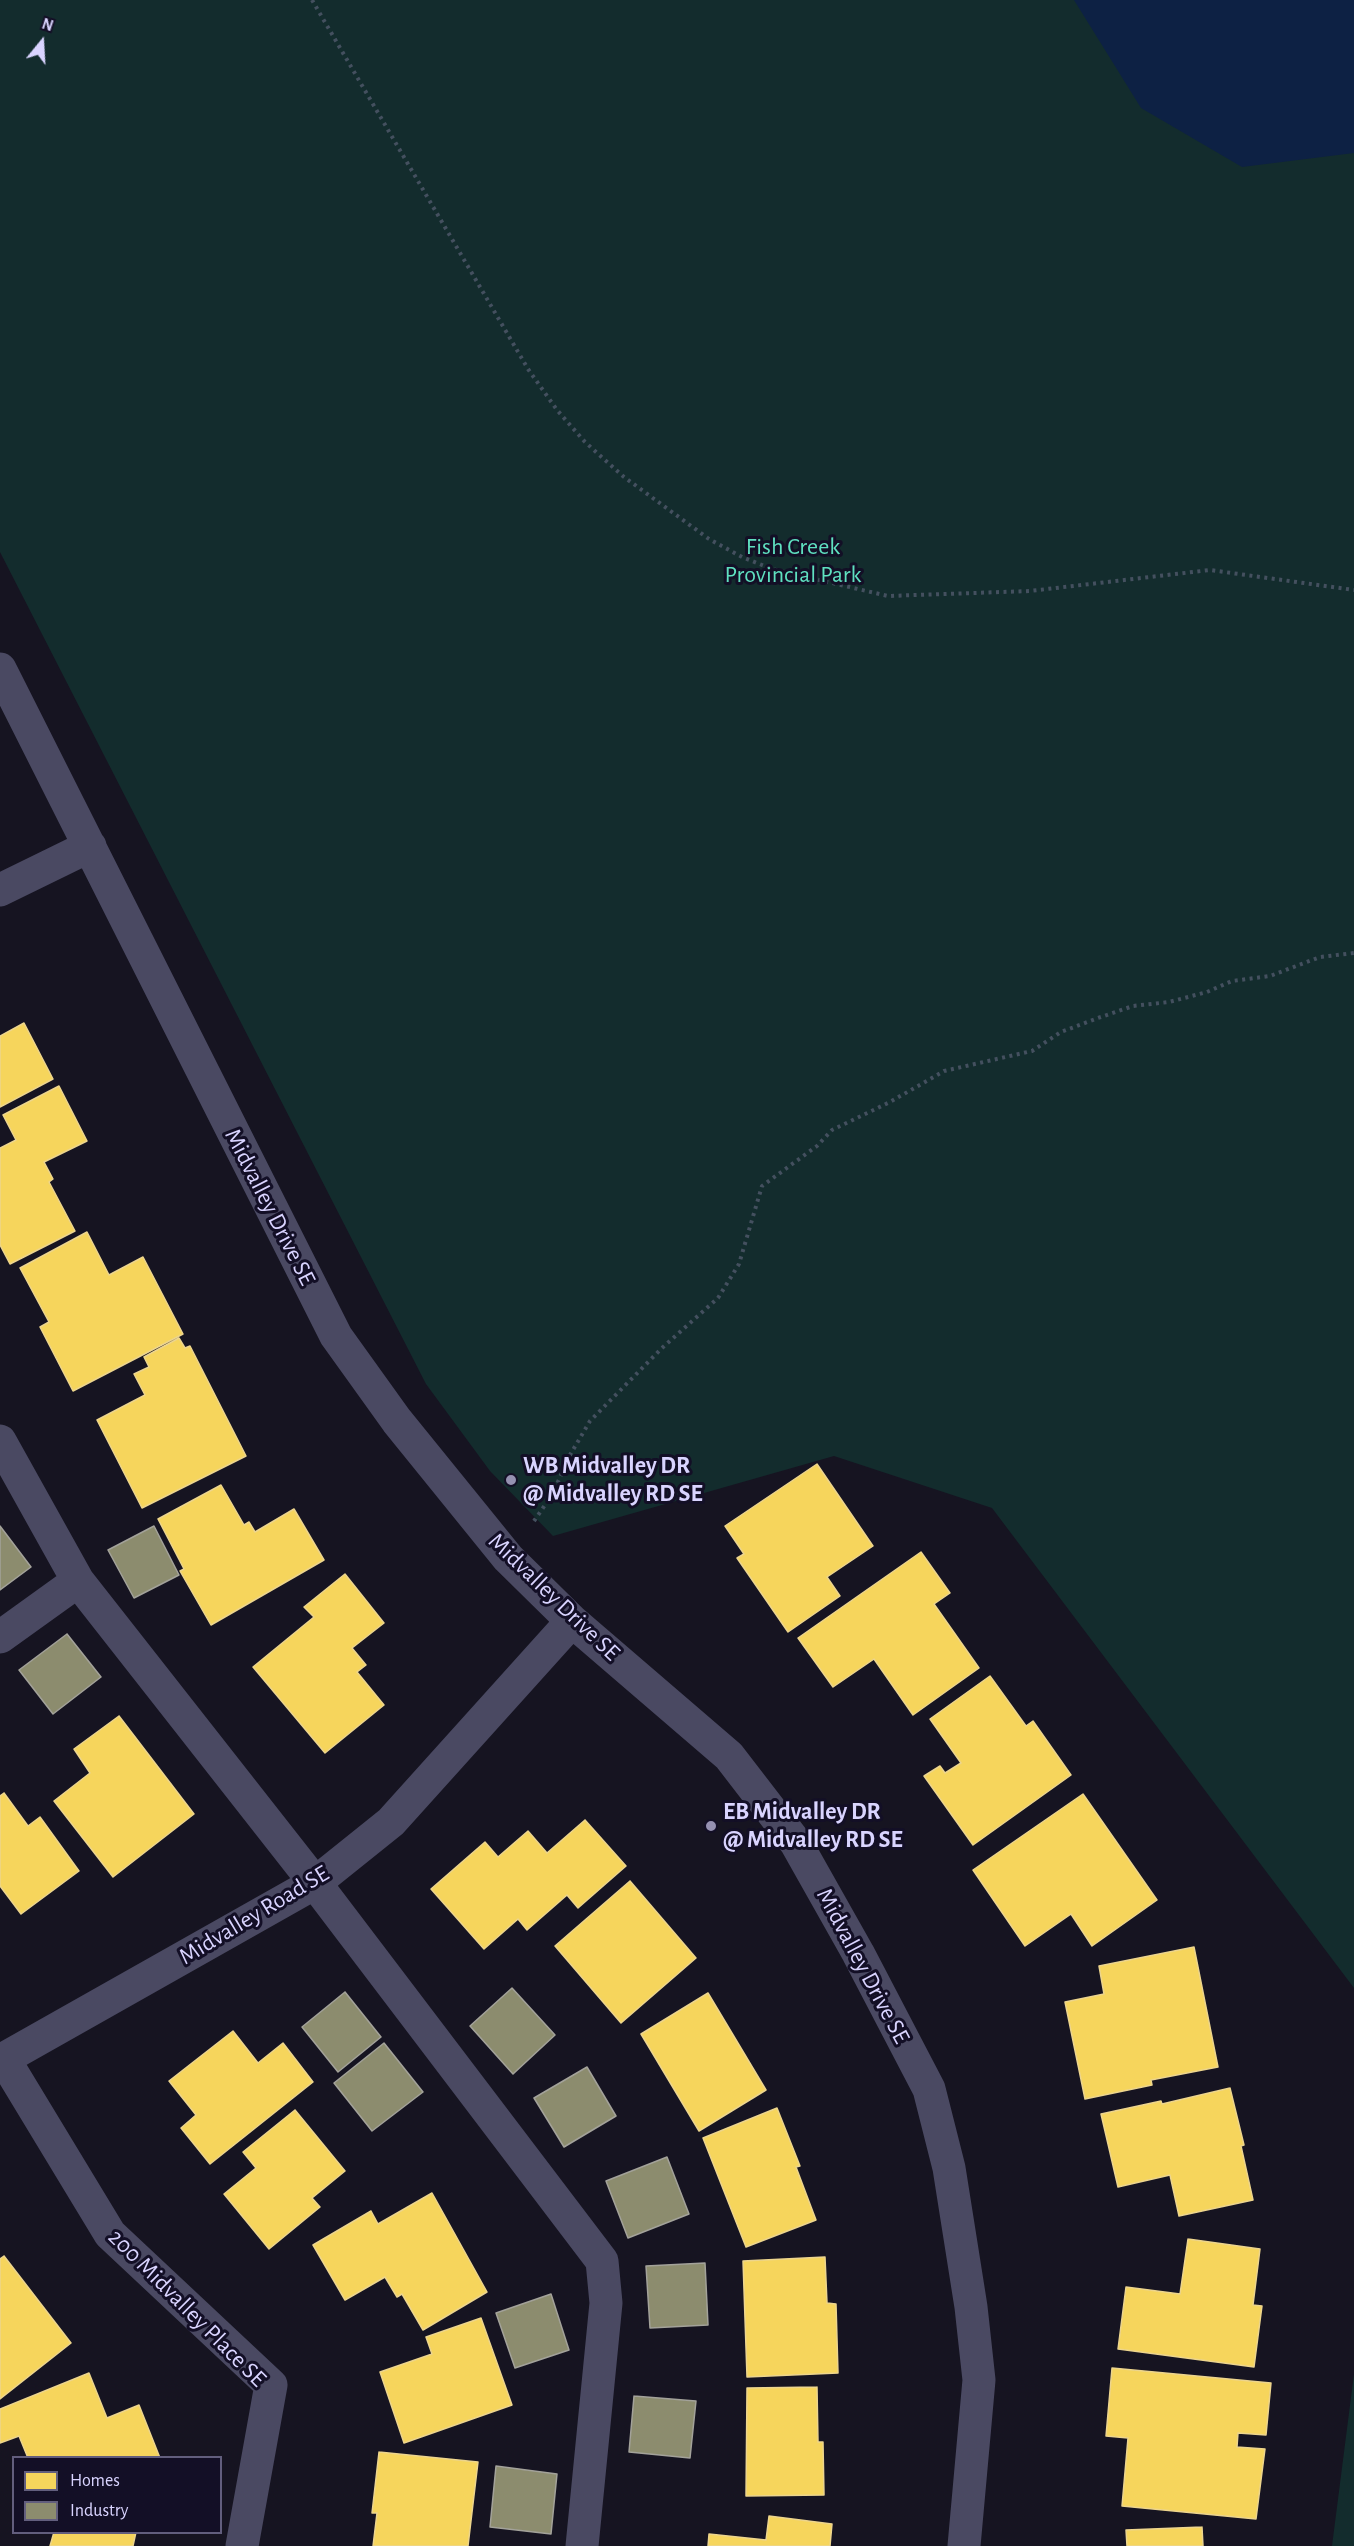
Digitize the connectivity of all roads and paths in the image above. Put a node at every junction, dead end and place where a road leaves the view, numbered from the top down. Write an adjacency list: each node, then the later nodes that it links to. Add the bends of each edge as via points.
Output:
1 (312, 0): 2 (path, via 528,369 557,410 624,477 709,539 772,569 888,596 1030,591 1210,570)
2 (1354, 590)
3 (0, 669): 4 (street, Midvalley Drive SE)
4 (90, 846): 5 (street); 8 (street, Midvalley Drive SE, via 336,1336 397,1421)
5 (0, 890)
6 (1354, 953): 8 (path, via 1320,957 1270,976 1232,981 1169,1002 1133,1006 1061,1032 1032,1051 944,1071 832,1130 817,1146 762,1186 739,1264 718,1298 590,1421 552,1495)
7 (0, 1441): 9 (street)
8 (508, 1558): 10 (street, Midvalley Drive SE)
9 (78, 1581): 11 (street); 12 (street)
10 (572, 1621): 12 (street, Midvalley Road SE, via 391,1822); 16 (street, Midvalley Drive SE, via 729,1756 789,1835 858,1953 928,2089 948,2168 979,2380)
11 (0, 1637)
12 (315, 1883): 13 (street, Midvalley Road SE); 15 (street, via 602,2261 606,2303)
13 (2, 2060): 14 (street, 200 Midvalley Place SE, via 110,2234 271,2385)
14 (242, 2546)
15 (582, 2546)
16 (964, 2546)

